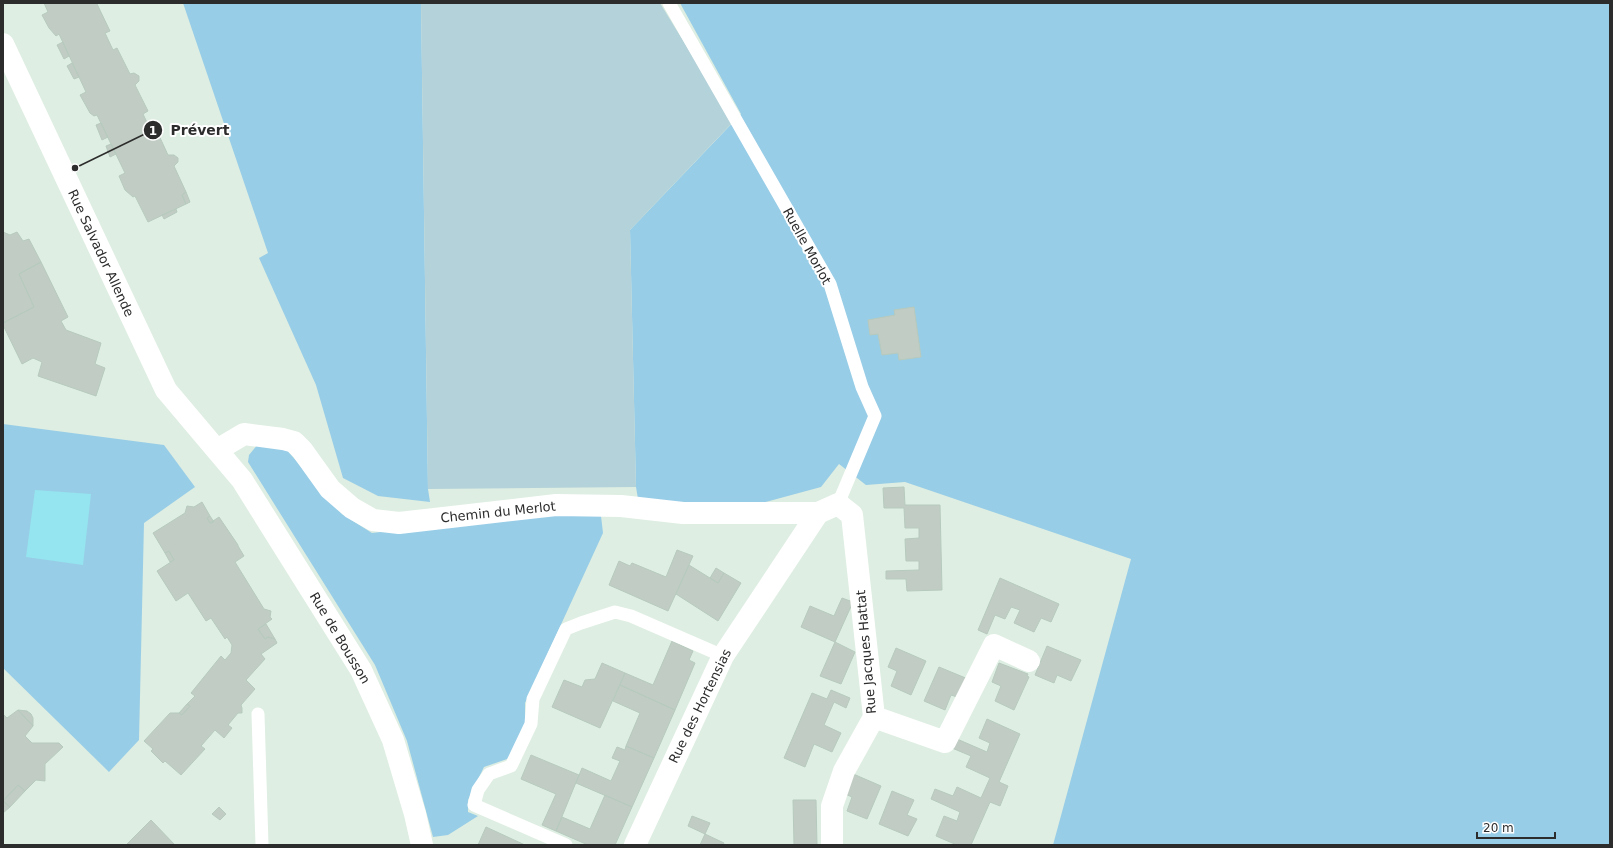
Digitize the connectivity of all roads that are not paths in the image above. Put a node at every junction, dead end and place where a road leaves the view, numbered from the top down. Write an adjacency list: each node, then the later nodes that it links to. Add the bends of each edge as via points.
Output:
1 (669, 3): 4 (lane, Ruelle Morlot, via 830,284 862,387 875,416)
2 (3, 44): 3 (street, Rue Salvador Allende, via 166,390)
3 (217, 450): 5 (street, Chemin du Merlot, via 244,434 294,442 330,488 352,508 373,520 399,523 556,505 621,506 683,513); 11 (street, Rue de Bousson, via 242,480 361,670 393,740)
4 (838, 504): 5 (street); 9 (street, Rue Jacques Hattat, via 852,515)
5 (818, 513): 6 (street, Rue des Hortensias)
6 (722, 656): 12 (lane, via 631,616 615,612 566,629 533,699 531,724 511,766 489,774 478,790 474,805); 13 (street, Rue des Hortensias)
7 (1029, 661): 9 (street, via 994,645 945,742)
8 (258, 714): 10 (lane)
9 (874, 717): 14 (street, Rue Jacques Hattat, via 844,771 832,806)
10 (262, 845)
11 (422, 845)
12 (566, 845)
13 (635, 845)
14 (832, 845)

